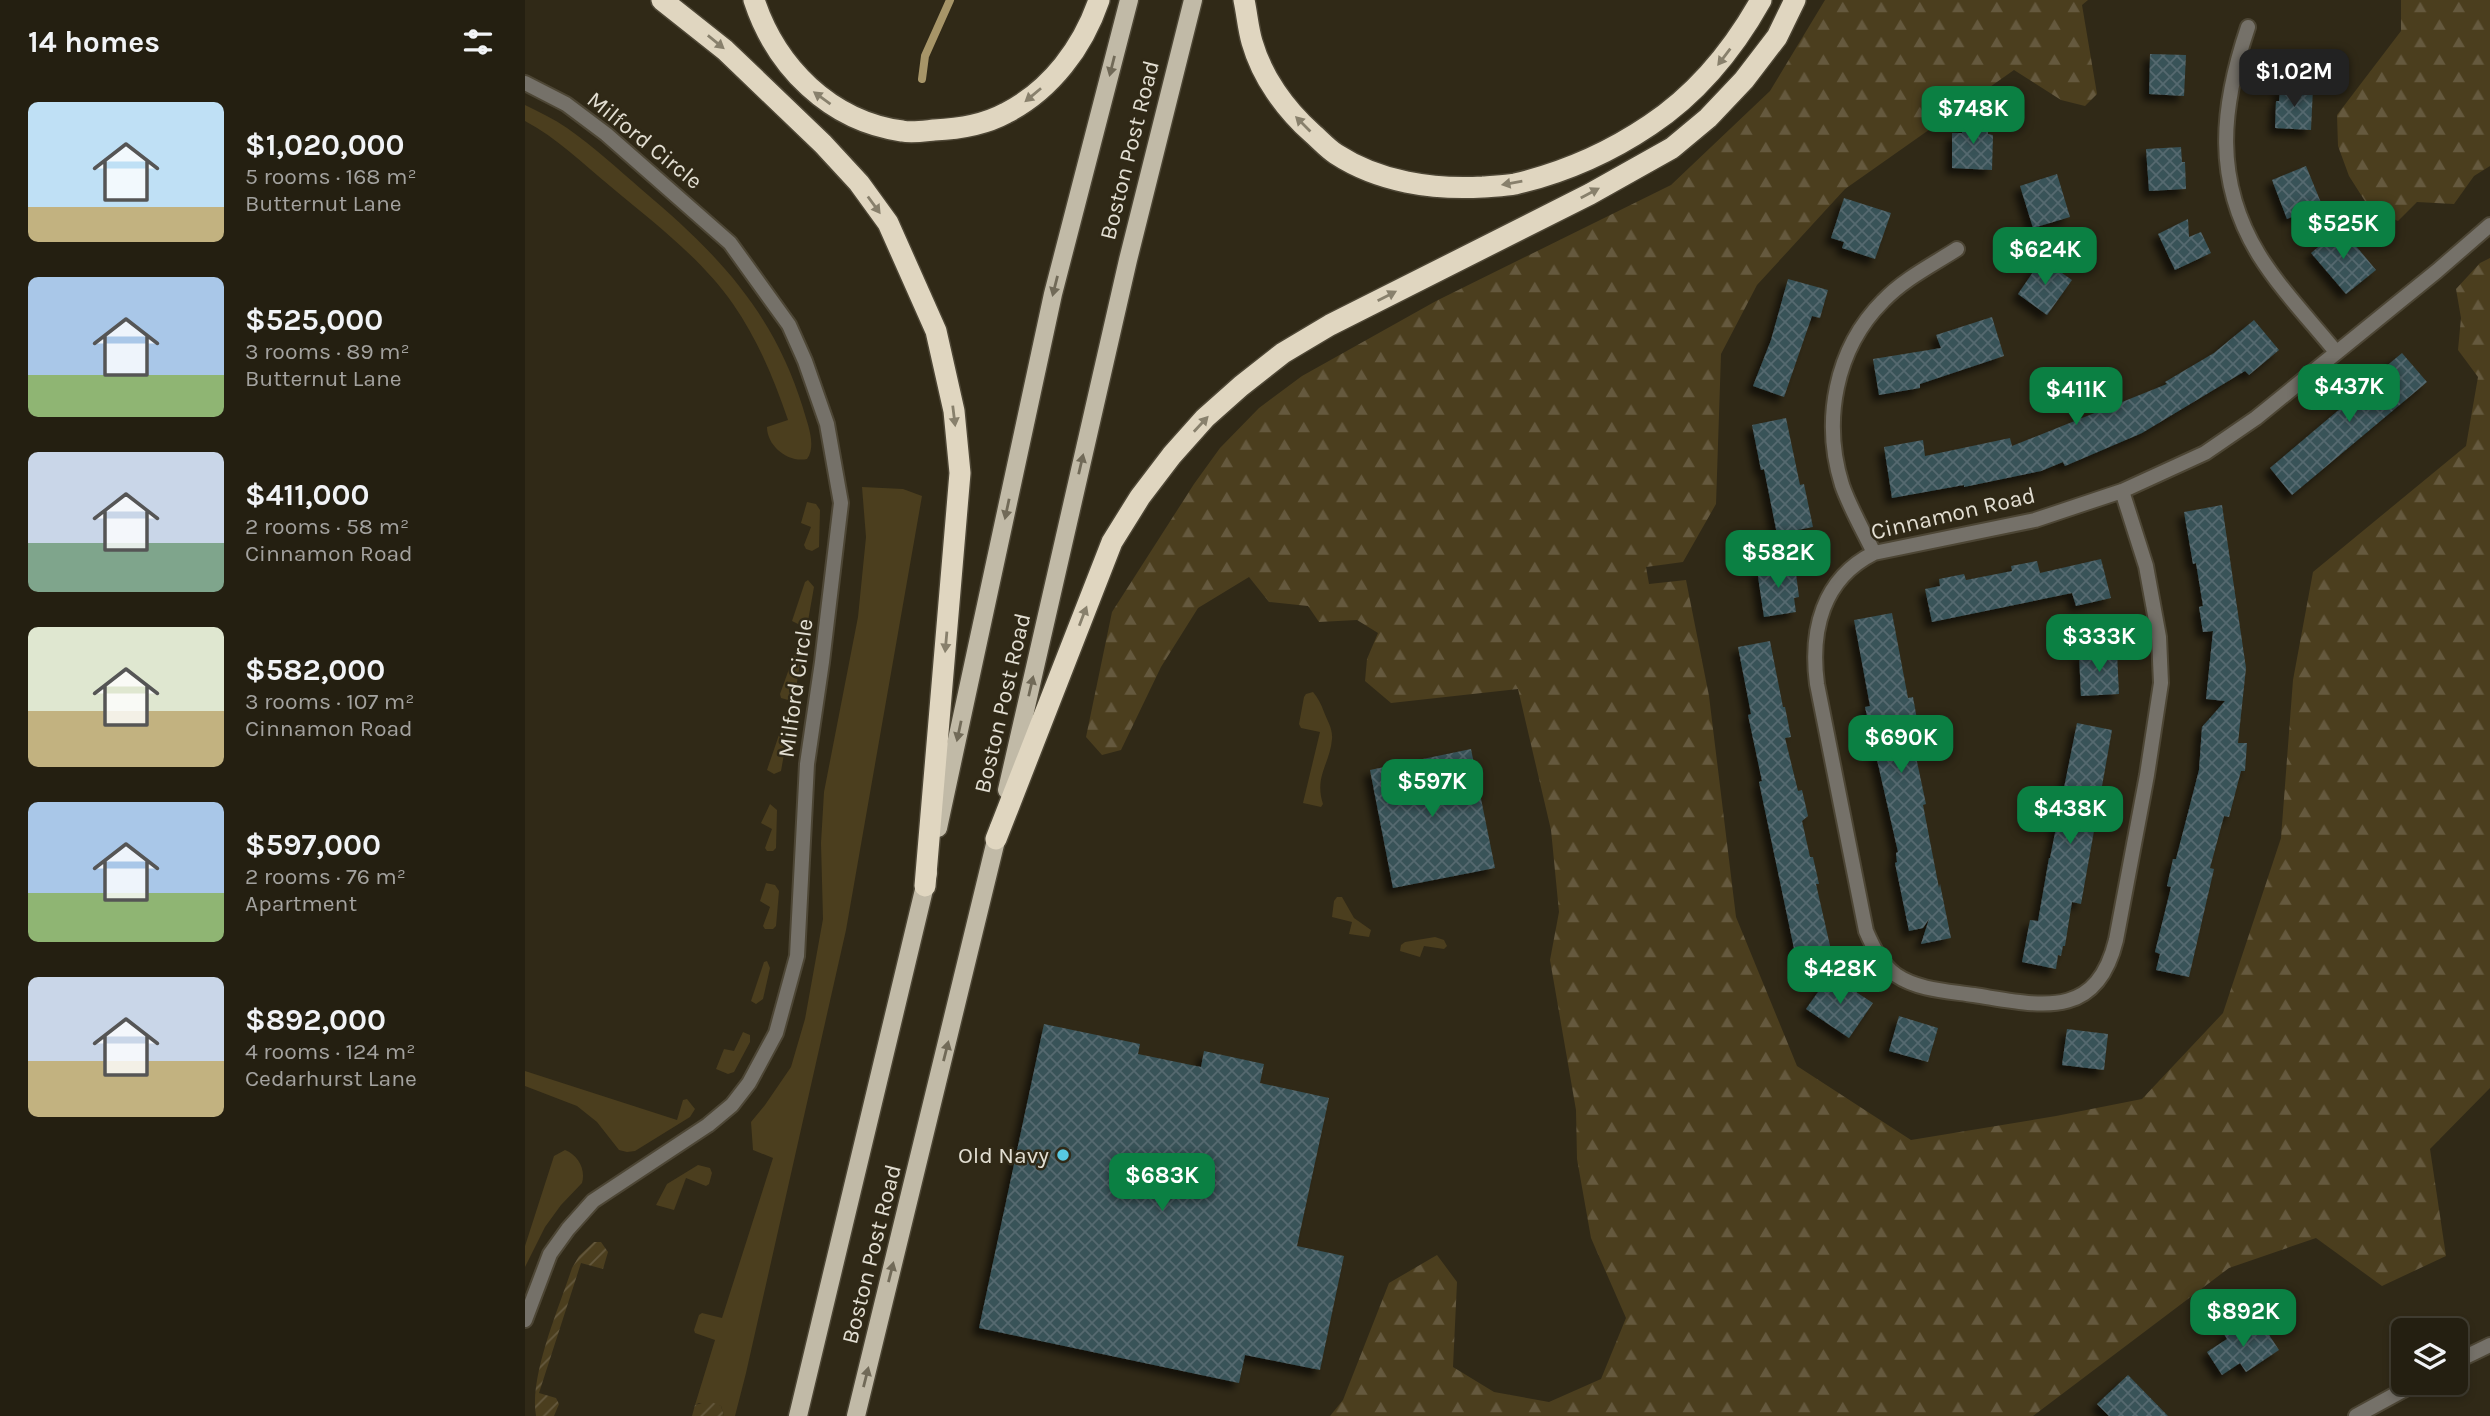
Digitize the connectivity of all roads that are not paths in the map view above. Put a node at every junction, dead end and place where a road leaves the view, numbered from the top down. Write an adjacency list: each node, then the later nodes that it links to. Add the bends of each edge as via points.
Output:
1 (662, 0): 17 (highway, one-way to 17, via 725,50 859,183 888,223 936,331 954,411 960,473)
2 (754, 0): 3 (highway, one-way to 2, via 1072,55 1024,102 1005,114 956,129 903,132 849,116 809,88 761,24)
3 (1099, 0)
4 (1129, 0): 17 (main road, Boston Post Road, one-way to 17, via 1053,294)
5 (1193, 0): 16 (main road, Boston Post Road, one-way to 5, via 1128,260)
6 (1244, 0): 7 (highway, one-way to 6, via 1712,73 1650,125 1587,160 1513,184 1453,189 1364,170 1316,137 1286,106 1265,74)
7 (1761, 0)
8 (1795, 0): 16 (highway, one-way to 8, via 1112,542 1156,476 1205,418 1283,353 1330,325 1672,148 1744,80 1777,37)
9 (2248, 27): 13 (street, via 2235,64 2228,110 2225,154 2231,190 2258,253)
10 (525, 83): 18 (street, Milford Circle, via 566,104 606,134 730,243 789,325 805,361 827,424 841,503 807,764 797,956 776,1033 732,1105 593,1201 568,1228 550,1254)
11 (2490, 225): 13 (street, Cinnamon Road)
12 (1957, 249): 15 (street, via 1883,300 1864,323 1840,369 1832,436 1843,487)
13 (2336, 352): 14 (street, Cinnamon Road, via 2205,453)
14 (2122, 491): 15 (street, Cinnamon Road, via 2035,520); 15 (street, Cinnamon Road, via 2146,566 2159,637 2158,713 2108,967 2090,990 2061,1003 2025,1003 1912,983 1885,964 1866,931 1817,684 1815,646 1820,617 1836,585 1855,563)
15 (1874, 553)
16 (996, 839): 23 (main road, Boston Post Road, one-way to 16)
17 (925, 886): 22 (main road, Boston Post Road)
18 (525, 1320)
19 (2490, 1345): 20 (street)
20 (2468, 1356)
21 (2394, 1395): 24 (street)
22 (798, 1416)
23 (856, 1416)
24 (2356, 1416)

